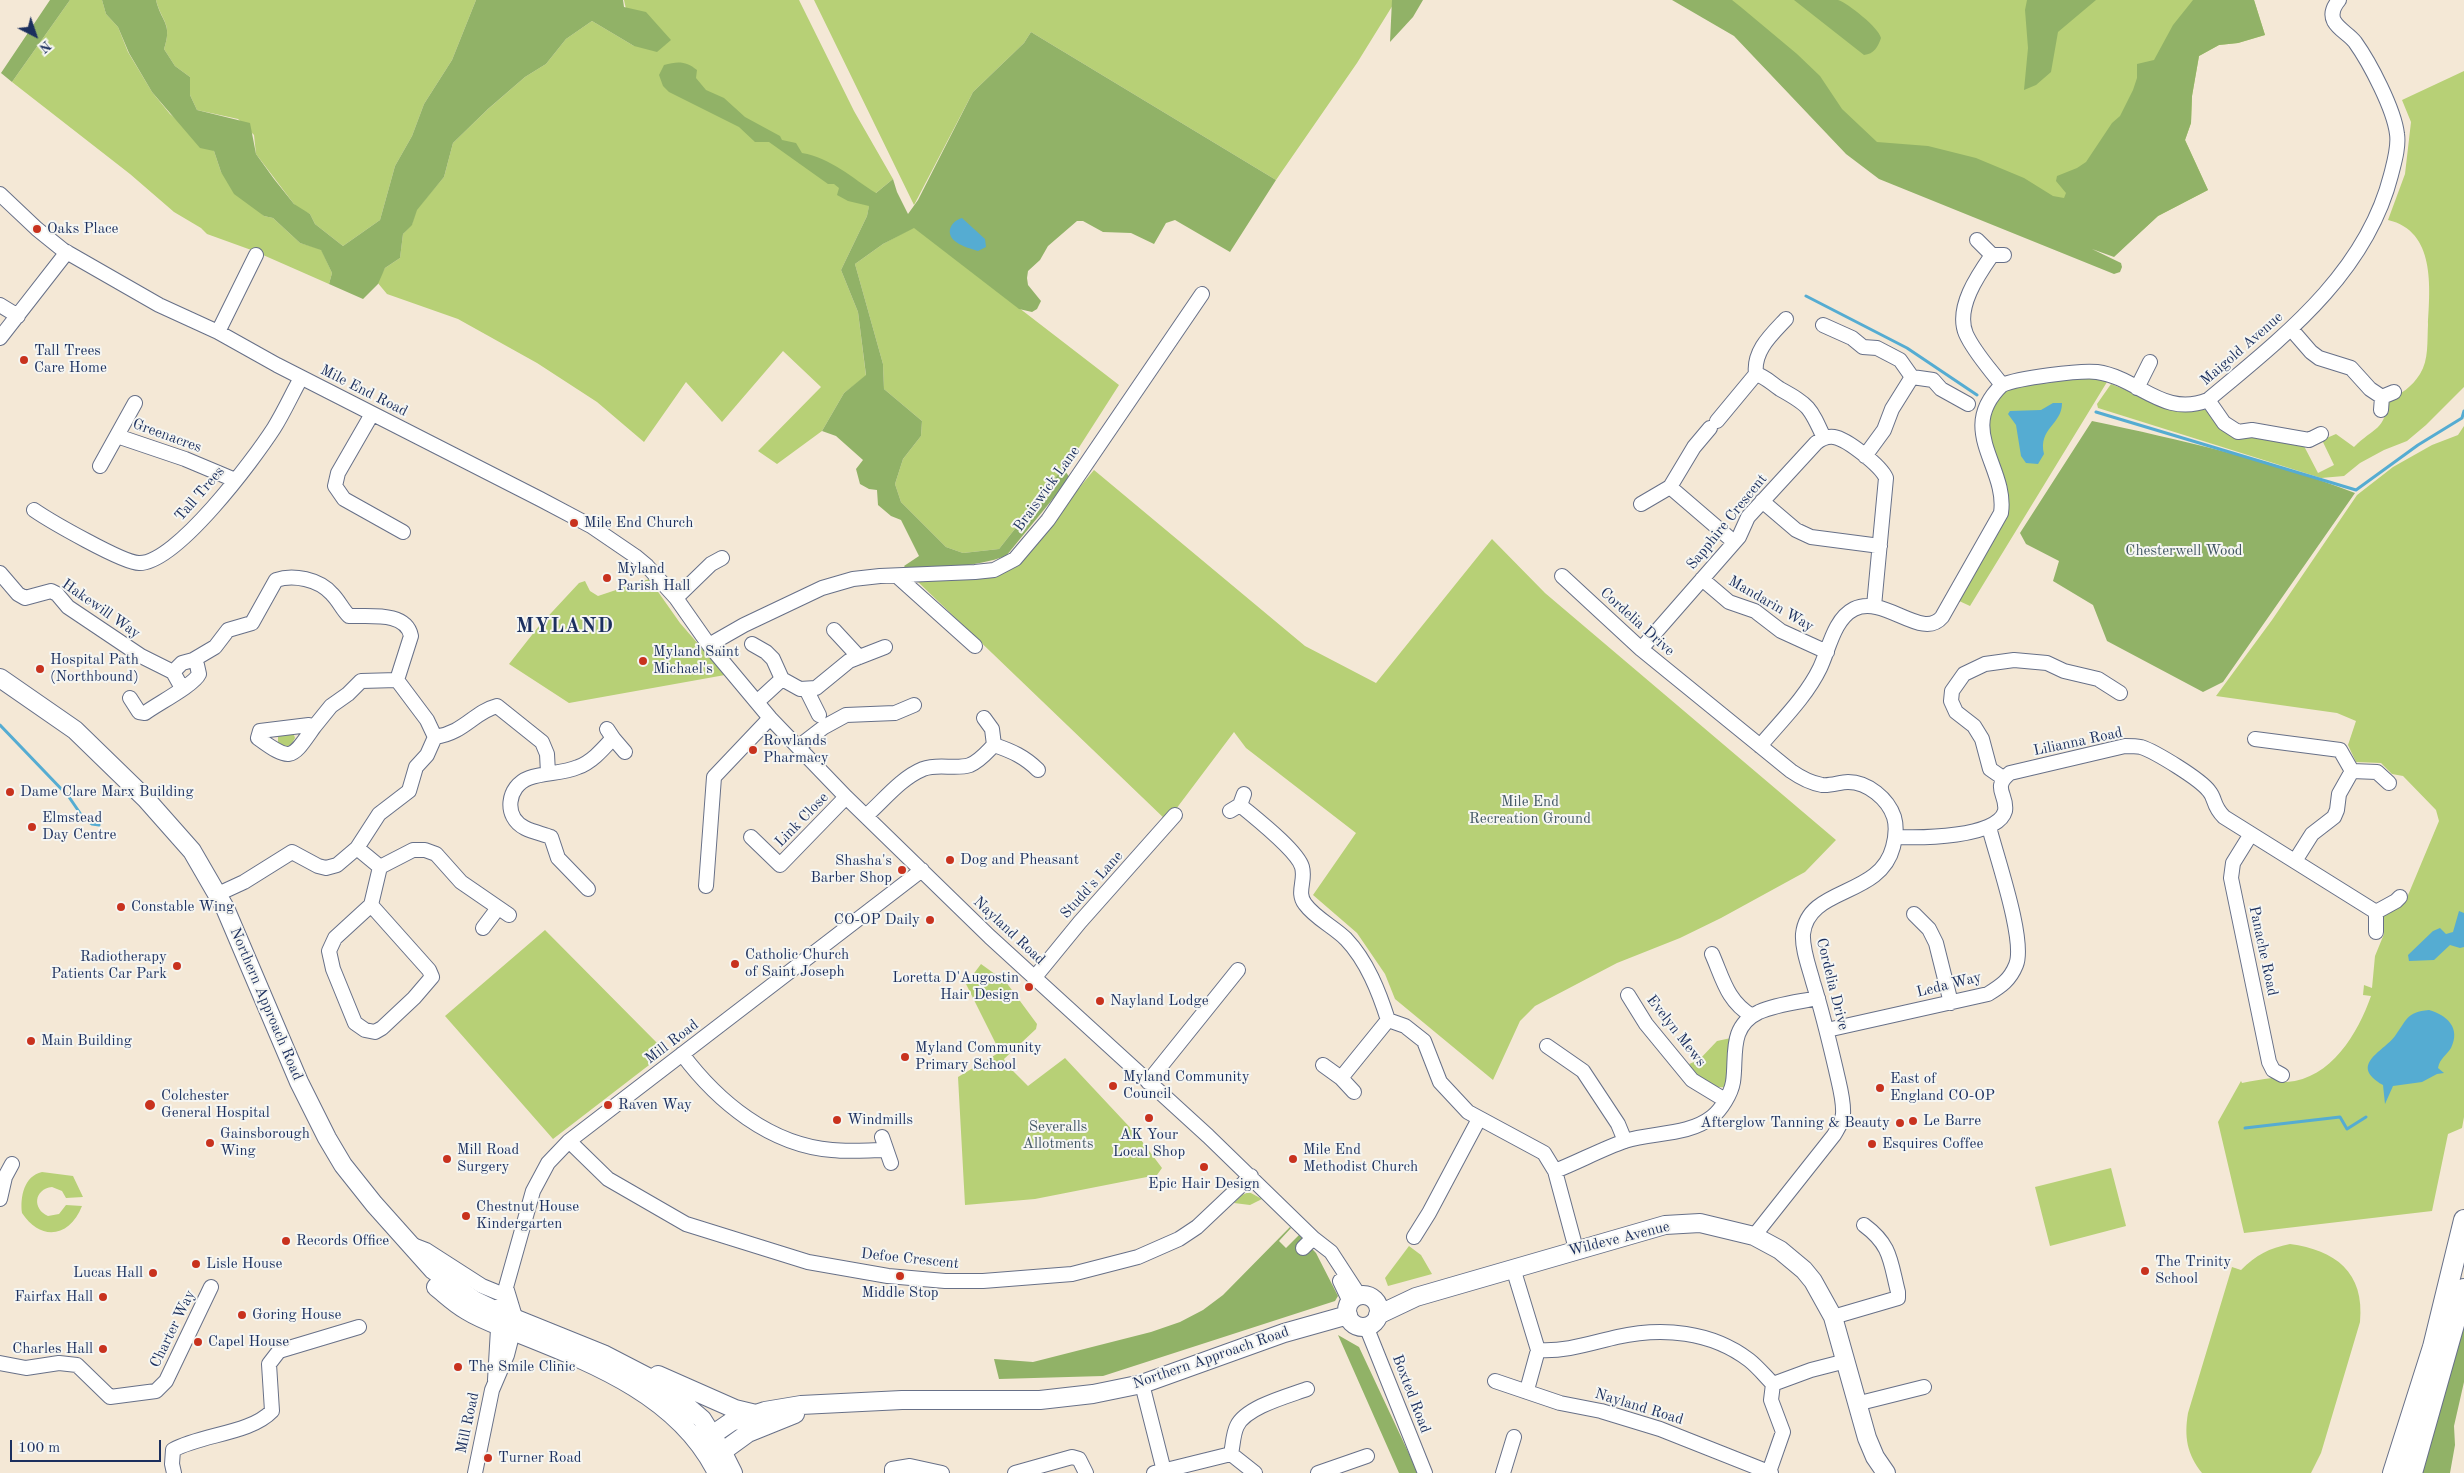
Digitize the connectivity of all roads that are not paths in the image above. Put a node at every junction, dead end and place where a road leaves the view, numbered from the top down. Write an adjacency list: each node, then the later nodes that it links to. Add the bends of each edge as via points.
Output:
1 (2339, 0): 11 (street, Maigold Avenue, via 2332,13 2334,20 2354,40 2381,88 2398,135 2395,160 2376,219 2365,238 2332,286)
2 (0, 194): 4 (street, Mile End Road)
3 (1977, 240): 18 (street, via 1998,255 1968,299 1963,324 1974,348)
4 (67, 252): 8 (street); 12 (street, Mile End Road, via 159,305)
5 (256, 255): 12 (street)
6 (1202, 294): 40 (street, Braiswick Lane, via 1048,520 1015,559 994,570)
7 (0, 305): 8 (street)
8 (18, 316): 13 (street)
9 (1786, 319): 15 (street, via 1759,351)
10 (1823, 325): 17 (street, via 1852,338 1863,347 1877,348 1900,360)
11 (2291, 329): 20 (street, Maigold Avenue); 21 (street, via 2319,358 2351,368 2370,389)
12 (218, 332): 16 (street, Mile End Road)
13 (0, 338)
14 (2150, 362): 19 (street)
15 (1756, 374): 26 (street, via 1766,377 1806,404); 31 (street, via 1694,446)
16 (301, 378): 24 (street, Mile End Road); 30 (street, Tall Trees, via 273,428)
17 (1912, 378): 23 (street, via 1933,380); 28 (street, via 1892,409 1884,430)
18 (2002, 385): 19 (street, Maigold Avenue, via 2097,372); 44 (street, via 1984,413 1982,422 2002,502 1997,523 1942,617 1935,623 1922,625)
19 (2137, 388): 20 (street, Maigold Avenue, via 2169,404 2196,405)
20 (2208, 400): 27 (street, via 2232,430 2252,430)
21 (2386, 400)
22 (135, 403): 25 (street, Greenacres)
23 (1968, 404)
24 (372, 414): 35 (street, via 338,473 335,486 344,499); 43 (street, Mile End Road, via 591,526 647,566)
25 (117, 436): 29 (street, Greenacres); 30 (street, Greenacres)
26 (1824, 438): 28 (street, via 1840,438); 32 (street, Sapphire Crescent)
27 (2314, 442)
28 (1865, 456): 37 (street, via 1881,468 1887,482)
29 (100, 466)
30 (235, 480): 34 (street, Tall Trees, via 202,521 173,547 155,560 138,564)
31 (1670, 487): 33 (street); 36 (street)
32 (1762, 501): 36 (street, Sapphire Crescent, via 1748,517); 37 (street, via 1796,530 1811,538)
33 (1641, 504)
34 (34, 510)
35 (403, 532)
36 (1734, 542): 42 (street, Sapphire Crescent)
37 (1880, 546): 44 (street)
38 (722, 558): 43 (street, via 711,564)
39 (0, 573): 55 (street, Hakewill Way, via 25,598 51,591 57,594 68,607 141,656)
40 (897, 576): 48 (street, Braiswick Lane, via 853,579 822,588); 49 (street)
41 (1562, 576): 51 (street, Cordelia Drive)
42 (1702, 579): 51 (street, Sapphire Crescent); 52 (street, Mandarin Way, via 1735,605 1756,611 1780,631)
43 (676, 598): 46 (street, Mile End Road)
44 (1874, 606): 52 (street, via 1856,608 1843,617)
45 (834, 630): 53 (street)
46 (700, 631): 48 (street, Nayland Road)
47 (752, 644): 57 (street, via 766,652)
48 (709, 645): 63 (street, Nayland Road)
49 (975, 646)
50 (885, 647): 53 (street)
51 (1641, 649): 72 (street, Cordelia Drive)
52 (1827, 652): 72 (street, via 1807,689)
53 (859, 657): 60 (street, via 836,670 816,688)
54 (193, 660): 55 (street, via 182,663); 58 (street, via 215,647 228,630 252,623 276,580 288,576 302,578 330,591 349,616 392,618 404,623 411,636); 59 (street, via 199,674 193,684)
55 (173, 672): 59 (street)
56 (0, 678): 94 (main road, Northern Approach Road, via 75,730 98,751 192,850)
57 (782, 679): 60 (street, via 787,684); 63 (street)
58 (397, 680): 68 (street, via 361,681 331,706); 69 (street)
59 (182, 688): 62 (street, via 145,713 140,712)
60 (806, 689): 65 (street)
61 (2120, 693): 78 (street, via 2098,679 2064,671 2047,663 2014,660 1985,664 1964,674 1952,691 1951,701 1956,712 1974,726 1982,739 1990,769)
62 (130, 698)
63 (758, 700): 66 (street, Nayland Road)
64 (914, 705): 73 (street, via 895,713 846,716)
65 (819, 715)
66 (770, 718): 73 (street, Nayland Road); 92 (street, via 714,778)
67 (984, 718): 71 (street, via 992,728)
68 (314, 727)
69 (436, 737): 77 (street, via 449,735 497,706 542,742 547,754); 88 (street, via 427,756 416,767 409,791 375,818)
70 (2255, 739): 76 (street, via 2340,750)
71 (994, 745): 75 (street, via 1014,751); 83 (street, via 970,765 937,765 906,778)
72 (1760, 746): 87 (street, Cordelia Drive, via 1806,781 1828,785 1851,782 1872,790 1891,810)
73 (798, 747): 80 (street, Nayland Road)
74 (625, 752): 77 (street, via 610,734 590,761 560,773)
75 (1038, 770)
76 (2352, 771): 79 (street, via 2377,772); 89 (street, via 2339,794 2338,810 2312,834)
77 (548, 773): 93 (street, via 520,782 510,799 510,811 516,822 526,829 551,837 558,858)
78 (2003, 778): 84 (street, via 2000,788 2005,810 2000,821); 85 (street, Lilianna Road, via 2010,773 2125,746 2140,747 2203,784 2211,793 2215,808)
79 (2389, 783)
80 (846, 797): 83 (street, Nayland Road); 86 (street, Link Close, via 785,869)
81 (1238, 803): 108 (street, via 1271,831 1296,859 1302,868 1300,896 1306,907 1347,940 1373,978)
82 (1175, 815): 103 (street, Studd's Lane)
83 (866, 816): 91 (street, Nayland Road)
84 (1989, 827): 87 (street, via 1945,837); 106 (street, Leda Way, via 2017,936 2017,963 2007,982 1988,994)
85 (2252, 834): 89 (street, Lilianna Road); 113 (street, Panache Road, via 2233,863 2230,878 2269,1062 2273,1070)
86 (751, 837)
87 (1896, 837): 105 (street, Cordelia Drive, via 1890,859 1872,879 1826,901 1809,916 1803,942)
88 (357, 848): 90 (street); 94 (street, via 337,865 326,868 292,852)
89 (2296, 861): 97 (street, Lilianna Road)
90 (380, 867): 96 (street); 99 (street, via 413,850 436,854 461,882 504,911)
91 (922, 870): 103 (street, Nayland Road); 111 (street, Mill Road)
92 (706, 886)
93 (588, 889)
94 (218, 894): 137 (main road, Northern Approach Road, via 299,1082 343,1165 439,1275 474,1300)
95 (2400, 897): 97 (street)
96 (371, 904): 96 (street, via 335,938 328,951 355,1022 374,1032 414,998 432,977)
97 (2376, 912): 100 (street)
98 (1914, 914): 106 (street, via 1930,929 1936,943)
99 (484, 928)
100 (2376, 932)
101 (1712, 954): 107 (street, via 1730,996 1738,1008)
102 (1238, 970): 115 (street)
103 (1035, 977): 115 (street, Nayland Road)
104 (1628, 995): 117 (street, Evelyn Mews, via 1646,1024 1692,1080)
105 (1818, 998): 107 (street, via 1768,1009); 109 (street, Cordelia Drive)
106 (1950, 1003): 109 (street, Leda Way)
107 (1752, 1016): 117 (street, via 1735,1039 1733,1083)
108 (1388, 1020): 114 (street); 118 (street, via 1405,1026 1424,1041 1440,1082)
109 (1827, 1030): 128 (street, Cordelia Drive, via 1843,1106 1841,1124)
110 (1547, 1046): 120 (street, via 1583,1071 1618,1124)
111 (682, 1054): 119 (street, Mill Road); 121 (street, via 694,1071 742,1117 791,1141 832,1150)
112 (1323, 1065): 114 (street)
113 (2282, 1075)
114 (1341, 1078): 116 (street)
115 (1148, 1082): 124 (street, Nayland Road)
116 (1354, 1092)
117 (1725, 1100): 120 (street, via 1720,1110 1702,1123)
118 (1479, 1120): 123 (street, via 1536,1147 1544,1153); 129 (street)
119 (569, 1141): 124 (street, Defoe Crescent, via 608,1179 686,1224 808,1262 888,1276 945,1281 1072,1274 1138,1257 1179,1239); 137 (street, Mill Road, via 548,1163 533,1191)
120 (1625, 1141): 123 (street)
121 (886, 1150)
122 (12, 1164): 125 (street, via 4,1177)
123 (1555, 1171): 132 (street)
124 (1251, 1176): 130 (street, Nayland Road)
125 (0, 1199)
126 (2464, 1220): 173 (highway, via 2433,1347)
127 (1864, 1224): 138 (street, via 1883,1241 1898,1298)
128 (1754, 1236): 132 (main road, Wildeve Avenue, via 1700,1223 1665,1225); 138 (main road, Wildeve Avenue, via 1780,1250 1804,1270)
129 (1414, 1237)
130 (1315, 1240): 131 (street); 136 (street, Nayland Road, via 1336,1258)
131 (1303, 1248)
132 (1576, 1249): 133 (main road, Wildeve Avenue)
133 (1513, 1268): 136 (main road, Wildeve Avenue, via 1416,1297); 140 (street)
134 (212, 1288): 142 (street, Charter Way, via 166,1381 156,1391 110,1397 77,1365 59,1363 26,1368)
135 (2464, 1289): 174 (highway)
136 (1362, 1309): 145 (main road, Northern Approach Road); 170 (street, Boxted Road)
137 (506, 1312): 143 (main road, Northern Approach Road); 154 (main road, Northern Approach Road, via 626,1381); 162 (street, Mill Road, via 507,1355 494,1380)
138 (1833, 1317): 141 (main road, Wildeve Avenue)
139 (359, 1327): 161 (street, via 279,1351 269,1364 272,1411 262,1421 186,1443 173,1450)
140 (1538, 1350): 146 (street, via 1556,1351 1641,1332 1696,1335 1728,1347 1750,1360); 149 (street)
141 (1846, 1361): 146 (street); 151 (main road, Wildeve Avenue)
142 (0, 1363)
143 (633, 1368): 152 (main road, Northern Approach Road); 154 (main road, Northern Approach Road, via 661,1384 702,1420)
144 (1495, 1381): 149 (street, Nayland Road)
145 (1142, 1384): 150 (main road, Northern Approach Road, via 1040,1400); 159 (street)
146 (1773, 1384): 160 (street, via 1771,1400 1783,1432)
147 (1924, 1387): 151 (street)
148 (1307, 1389): 155 (street, via 1250,1413 1238,1425)
149 (1527, 1390): 160 (street, Nayland Road, via 1560,1403 1601,1411 1660,1429)
150 (834, 1402): 152 (main road, Northern Approach Road); 157 (main road, Northern Approach Road, via 755,1430)
151 (1856, 1404): 172 (main road, Wildeve Avenue, via 1874,1457)
152 (756, 1414): 154 (main road, Northern Approach Road, via 731,1422)
153 (1514, 1437): 171 (street)
154 (706, 1439): 157 (main road)
155 (1231, 1454): 159 (street); 168 (street)
156 (1367, 1456): 158 (street)
157 (717, 1461): 163 (main road)
158 (1342, 1469): 169 (street)
159 (1159, 1472)
160 (1770, 1472)
161 (174, 1473)
162 (475, 1473)
163 (733, 1473)
164 (892, 1473): 165 (street, via 892,1469 910,1466)
165 (942, 1473)
166 (1015, 1473): 167 (street, via 1072,1457 1079,1459)
167 (1086, 1473)
168 (1254, 1473)
169 (1318, 1473)
170 (1425, 1473)
171 (1503, 1473)
172 (1886, 1473)
173 (2393, 1473)
174 (2412, 1473)

